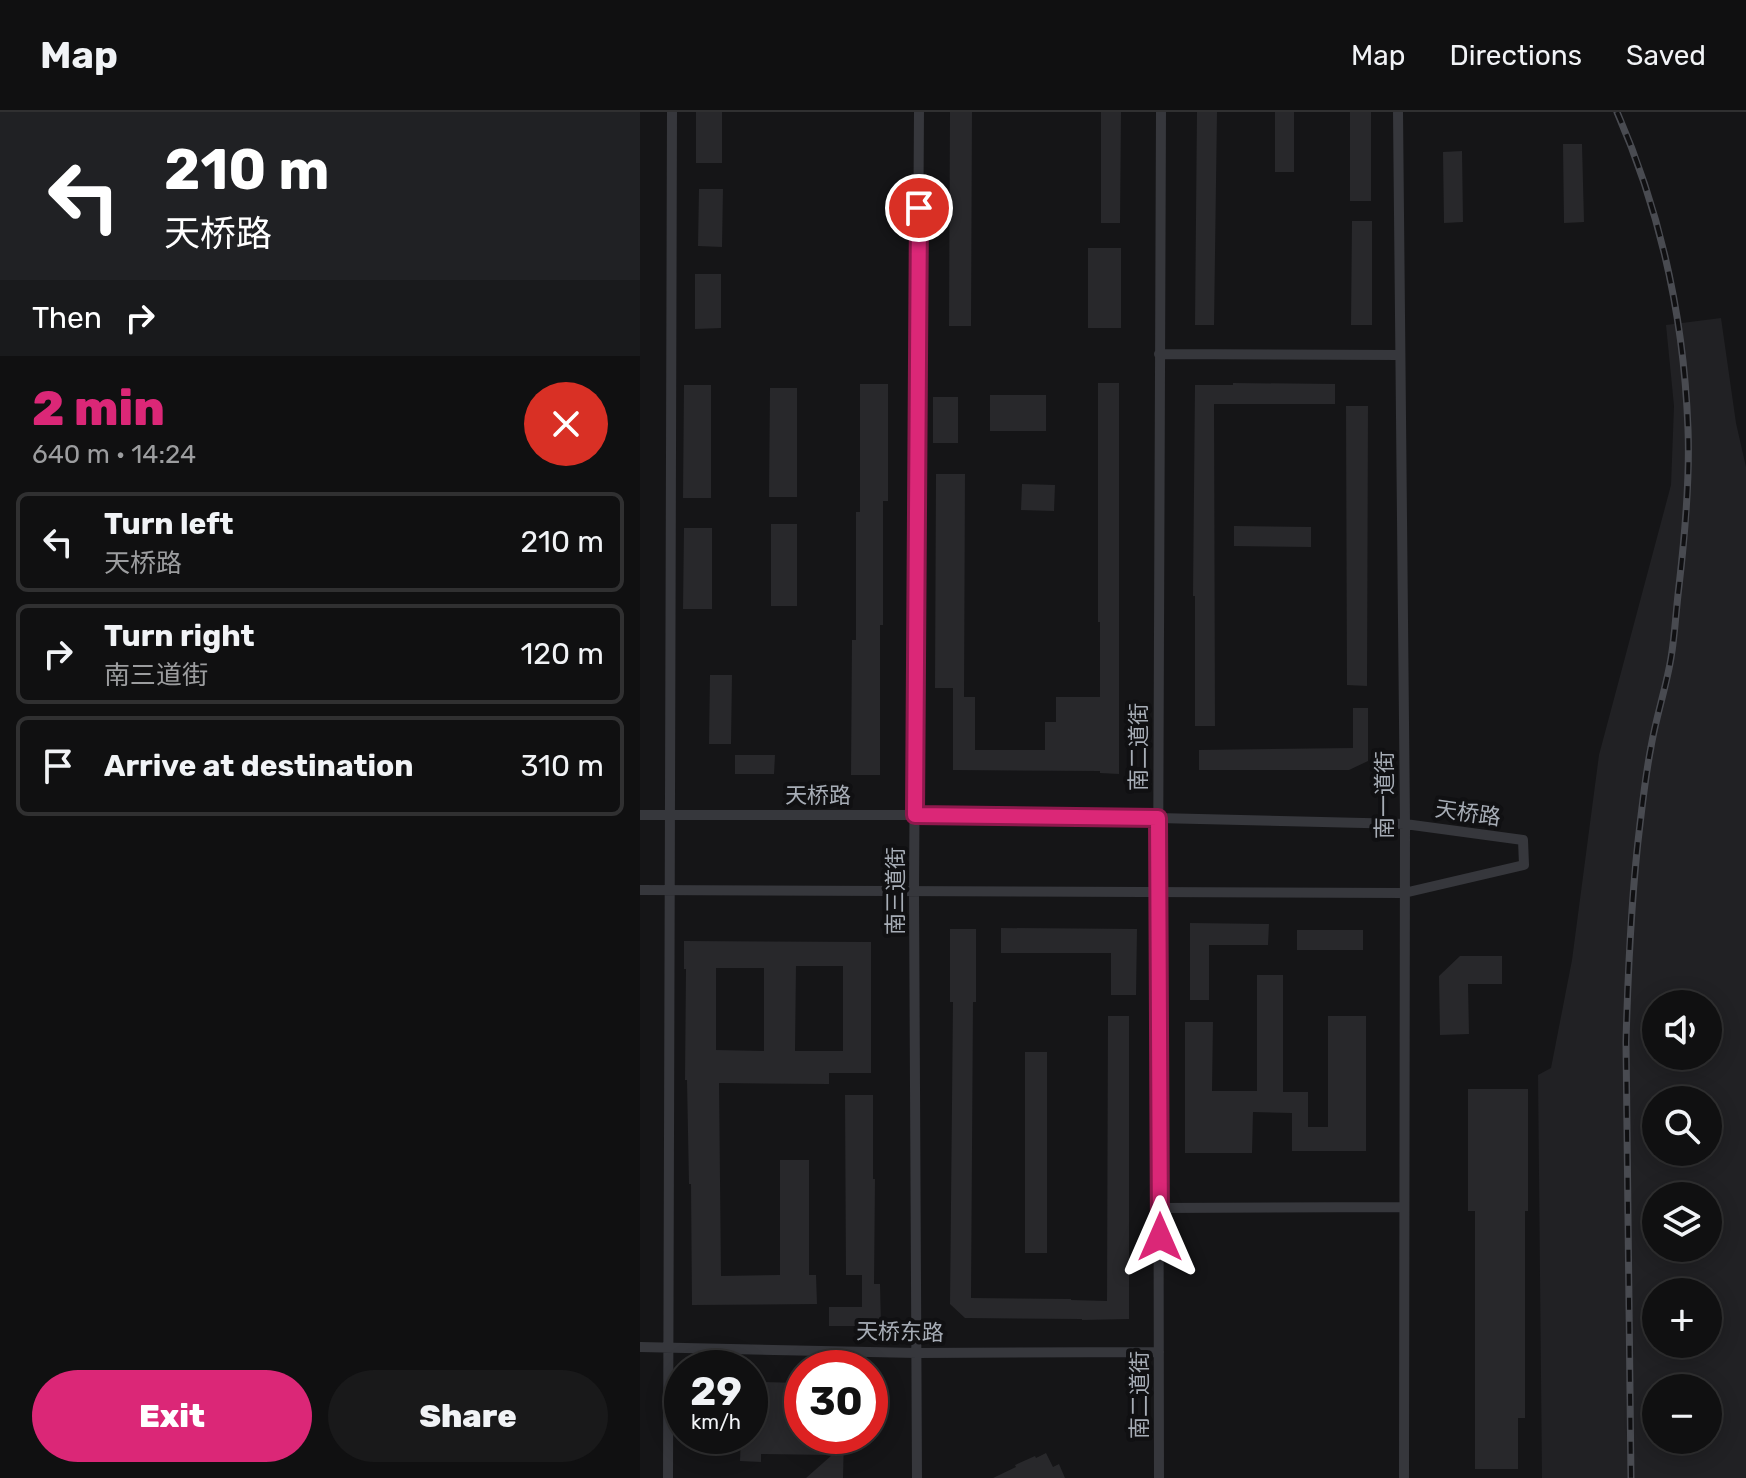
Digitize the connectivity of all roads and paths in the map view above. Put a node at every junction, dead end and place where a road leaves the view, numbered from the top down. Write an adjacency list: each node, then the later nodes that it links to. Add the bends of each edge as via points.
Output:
1 (672, 112): 9 (street)
2 (919, 112): 8 (street, 南三道街)
3 (1161, 112): 5 (street, 南二道街)
4 (1398, 112): 6 (street, 南一道街)
5 (1159, 354): 6 (street); 10 (street, 南二道街)
6 (1400, 355): 11 (street, 南一道街)
7 (640, 815): 9 (street, 天桥路)
8 (915, 815): 9 (street, 天桥路); 10 (street, 天桥路); 14 (street, 南三道街)
9 (669, 816): 13 (street)
10 (1158, 818): 11 (street, 天桥路); 15 (street, 南二道街)
11 (1405, 824): 16 (street, 南一道街); 16 (street, 天桥路, via 1523,840 1524,865)
12 (640, 890): 13 (street, 天桥路)
13 (670, 890): 14 (street, 天桥路); 20 (street)
14 (914, 891): 15 (street, 天桥路); 22 (street, 南三道街)
15 (1158, 892): 16 (street, 天桥路); 18 (street, 南二道街)
16 (1404, 893): 17 (street, 南一道街)
17 (1404, 1207): 18 (street); 26 (street, 南一道街)
18 (1160, 1208): 21 (street, 南二道街)
19 (640, 1347): 20 (street, 天桥东路)
20 (669, 1347): 22 (street, 天桥东路); 23 (street)
21 (1159, 1352): 22 (street, 天桥东路); 25 (street, 南二道街)
22 (917, 1353): 24 (street, 南三道街)
23 (668, 1478)
24 (917, 1478)
25 (1159, 1478)
26 (1404, 1478)

